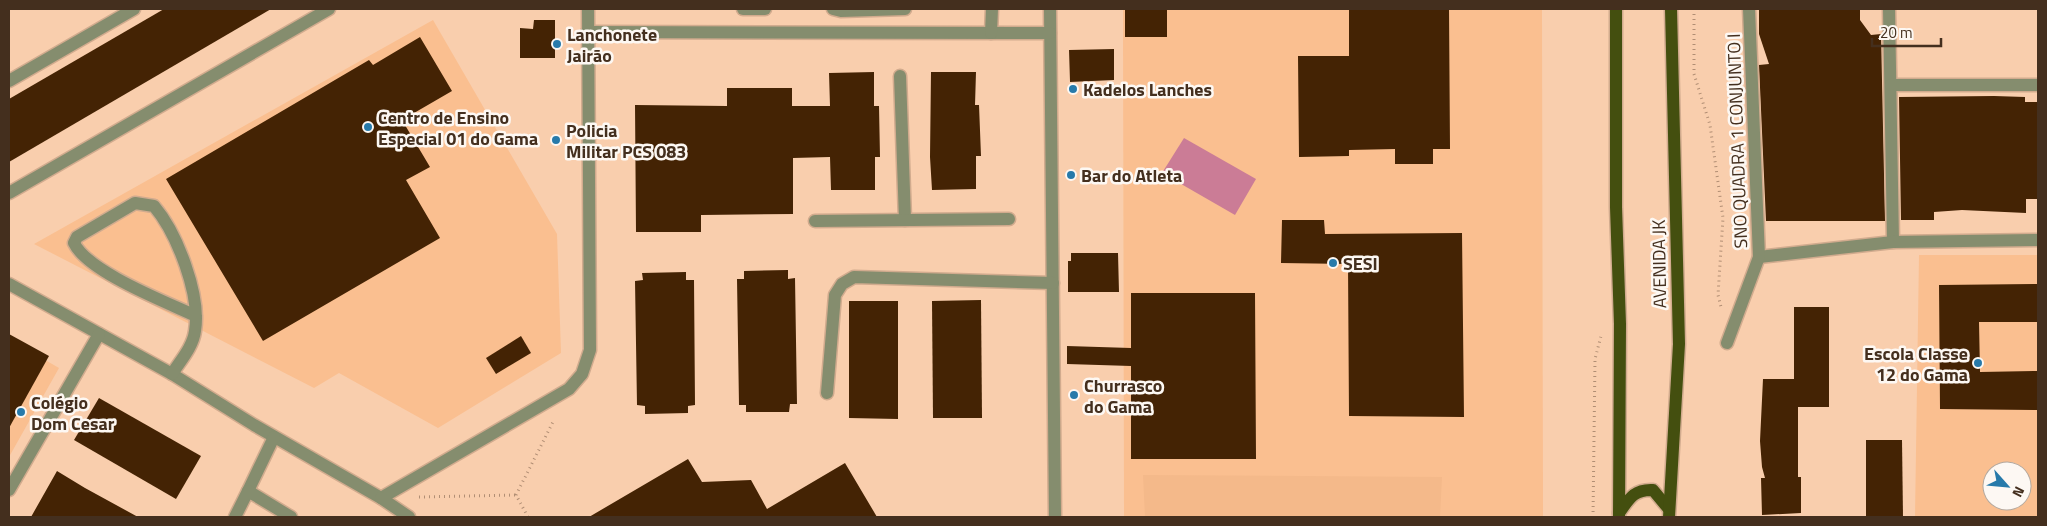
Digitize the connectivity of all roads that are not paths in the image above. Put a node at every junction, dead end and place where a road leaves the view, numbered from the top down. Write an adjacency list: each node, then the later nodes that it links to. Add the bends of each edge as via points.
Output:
1 (134, 9): 18 (street)
2 (329, 9): 21 (street)
3 (588, 9): 14 (street)
4 (744, 9): 5 (street)
5 (765, 9)
6 (833, 9): 7 (street, via 841,12)
7 (905, 9)
8 (992, 9): 15 (street)
9 (1050, 9): 16 (street)
10 (1616, 9): 40 (main road)
11 (1671, 9): 39 (main road, AVENIDA JK, via 1679,344)
12 (1749, 9): 27 (street, SNO QUADRA 1 CONJUNTO I)
13 (1889, 9): 19 (street)
14 (587, 32): 15 (street); 38 (street, via 590,350 582,374 569,389)
15 (991, 33): 16 (street)
16 (1050, 34): 28 (street)
17 (900, 76): 23 (street)
18 (9, 81)
19 (1890, 85): 20 (street); 26 (street)
20 (2038, 85)
21 (9, 193)
22 (1009, 219): 23 (street)
23 (905, 220): 24 (street)
24 (815, 221)
25 (2038, 240): 26 (street, SNO QUADRA 1 CONJUNTO I)
26 (1893, 242): 27 (street, SNO QUADRA 1 CONJUNTO I)
27 (1759, 257): 32 (street)
28 (1053, 283): 34 (street, via 854,277 842,284 836,295); 44 (street)
29 (9, 284): 31 (street)
30 (196, 316): 30 (street, via 192,290 178,246 172,231 154,206 135,203 77,237 74,243 78,252 92,263); 33 (street, via 191,344)
31 (99, 334): 33 (street); 36 (street)
32 (1727, 342)
33 (172, 374): 35 (street)
34 (827, 394)
35 (274, 438): 37 (street); 38 (street)
36 (9, 490)
37 (248, 491): 41 (street); 42 (street)
38 (381, 498): 43 (street)
39 (1669, 513): 40 (main road, via 1653,490 1644,490 1630,496)
40 (1619, 515)
41 (235, 517)
42 (291, 517)
43 (409, 517)
44 (1055, 517)

